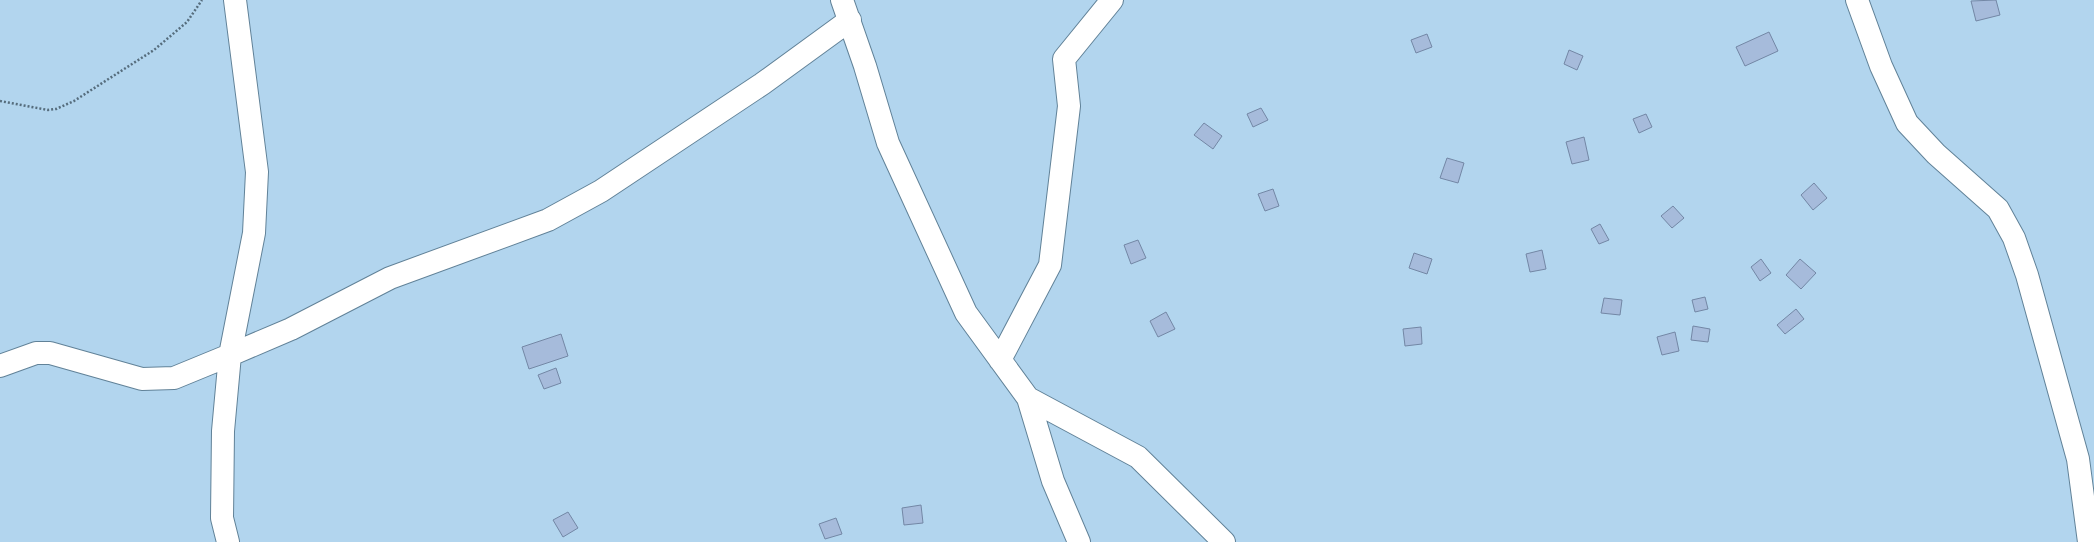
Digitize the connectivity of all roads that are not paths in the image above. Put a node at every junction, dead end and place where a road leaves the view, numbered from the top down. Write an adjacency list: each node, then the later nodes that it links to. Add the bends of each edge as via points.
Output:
1 (235, 0): 6 (street, via 258,172 254,233)
2 (842, 0): 5 (street)
3 (1112, 0): 7 (street, via 1064,58 1069,106 1050,265)
4 (1857, 0): 13 (street, via 1881,66 1907,123 1936,154 1998,209 2014,238 2028,275 2078,459)
5 (850, 20): 6 (street, via 762,84 601,191 548,220 390,278 291,329); 7 (street, via 888,143 966,312)
6 (230, 356): 8 (street, via 174,378 142,379 50,353 36,353); 10 (street, via 221,488 222,518)
7 (1000, 360): 9 (street)
8 (0, 366)
9 (1028, 398): 11 (street, via 1053,481); 12 (street, via 1138,457)
10 (228, 542)
11 (1079, 542)
12 (1224, 542)
13 (2089, 542)

